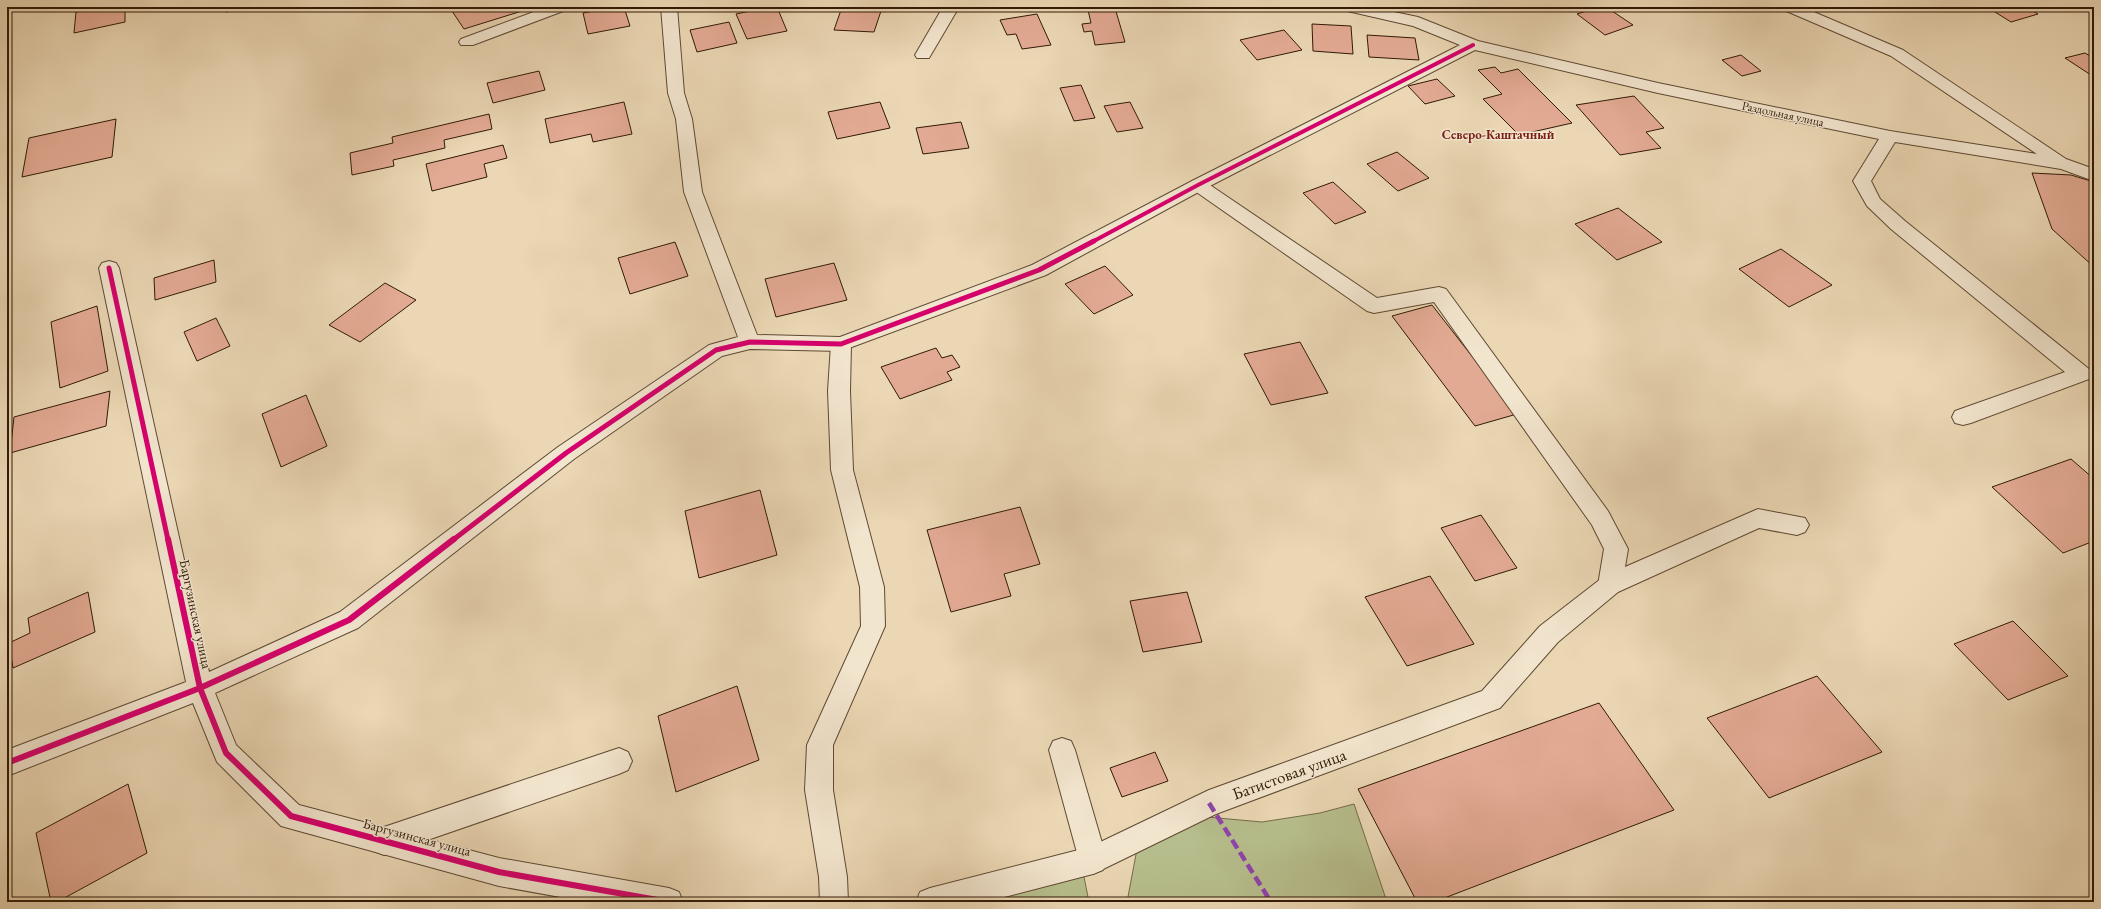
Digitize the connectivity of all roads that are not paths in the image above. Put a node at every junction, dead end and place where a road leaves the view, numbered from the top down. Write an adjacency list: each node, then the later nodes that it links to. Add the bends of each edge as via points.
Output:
1 (561, 7): 6 (street)
2 (669, 7): 14 (street, via 676,93 684,119 693,192)
3 (951, 7): 8 (street)
4 (1348, 7): 7 (street, Раздольная улица, via 1418,22)
5 (1789, 7): 10 (street, via 1897,54)
6 (467, 42)
7 (1473, 45): 9 (street, Раздольная улица, via 1658,88); 12 (street)
8 (923, 55)
9 (1890, 136): 10 (street, Раздольная улица); 16 (street, via 1862,181 1873,202 2082,374)
10 (2064, 164): 11 (street, Раздольная улица)
11 (2094, 175)
12 (1198, 185): 15 (street, via 1039,270); 18 (street, via 1374,306 1439,294 1600,518 1616,549)
13 (109, 268): 19 (street, Баргузинская улица)
14 (750, 342): 15 (street); 19 (street, via 716,350 566,453 349,620)
15 (841, 344): 26 (street, via 839,391 842,470 872,587 873,626 820,745 818,790 833,877)
16 (1963, 417)
17 (1797, 525): 18 (street, Батистовая улица, via 1758,518)
18 (1610, 585): 24 (street, Батистовая улица, via 1549,634 1491,700 1209,803)
19 (200, 688): 22 (street); 23 (street, Баргузинская улица, via 226,753 291,816)
20 (1062, 750): 24 (street)
21 (619, 761): 23 (street)
22 (7, 763)
23 (384, 841): 25 (street, Баргузинская улица, via 499,872)
24 (1093, 860): 27 (street, Батистовая улица)
25 (669, 902)
26 (834, 902)
27 (930, 902)

